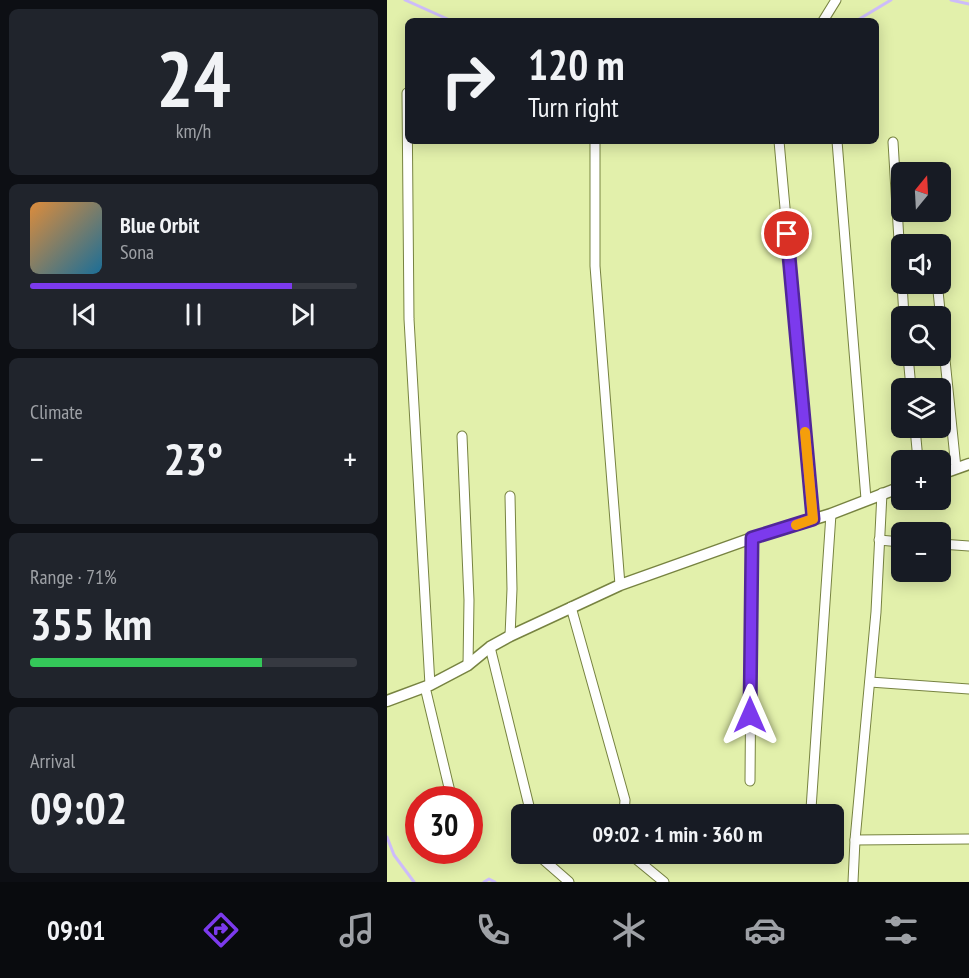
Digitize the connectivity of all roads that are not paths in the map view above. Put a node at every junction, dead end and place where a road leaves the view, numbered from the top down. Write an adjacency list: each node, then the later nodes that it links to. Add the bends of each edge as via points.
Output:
1 (836, 0): 2 (street)
2 (825, 18)
3 (893, 142): 8 (street)
4 (407, 144): 31 (street, via 409,320)
5 (594, 144): 25 (street, via 595,266)
6 (779, 144): 19 (street)
7 (837, 144): 17 (street)
8 (899, 234)
9 (938, 294): 12 (street)
10 (462, 436): 29 (street)
11 (969, 464): 12 (street)
12 (956, 468): 13 (street)
13 (951, 470)
14 (891, 490): 15 (street)
15 (882, 493): 17 (street); 21 (street)
16 (510, 496): 27 (street)
17 (866, 499): 18 (street)
18 (831, 514): 19 (street); 38 (street)
19 (813, 519): 20 (street)
20 (752, 538): 25 (street); 34 (street)
21 (879, 540): 22 (street); 30 (street)
22 (891, 541)
23 (951, 545): 24 (street)
24 (969, 546)
25 (620, 585): 26 (street)
26 (571, 607): 27 (street); 37 (street)
27 (510, 636): 28 (street)
28 (490, 647): 29 (street); 36 (street)
29 (468, 665): 31 (street)
30 (870, 682): 32 (street); 40 (street)
31 (428, 686): 33 (street); 35 (street)
32 (969, 689)
33 (387, 701)
34 (750, 781)
35 (449, 786)
36 (529, 804)
37 (625, 804)
38 (811, 804)
39 (969, 839): 40 (street)
40 (855, 840): 45 (street)
41 (548, 864): 43 (street)
42 (642, 864): 44 (street)
43 (569, 882)
44 (664, 882)
45 (853, 882)

